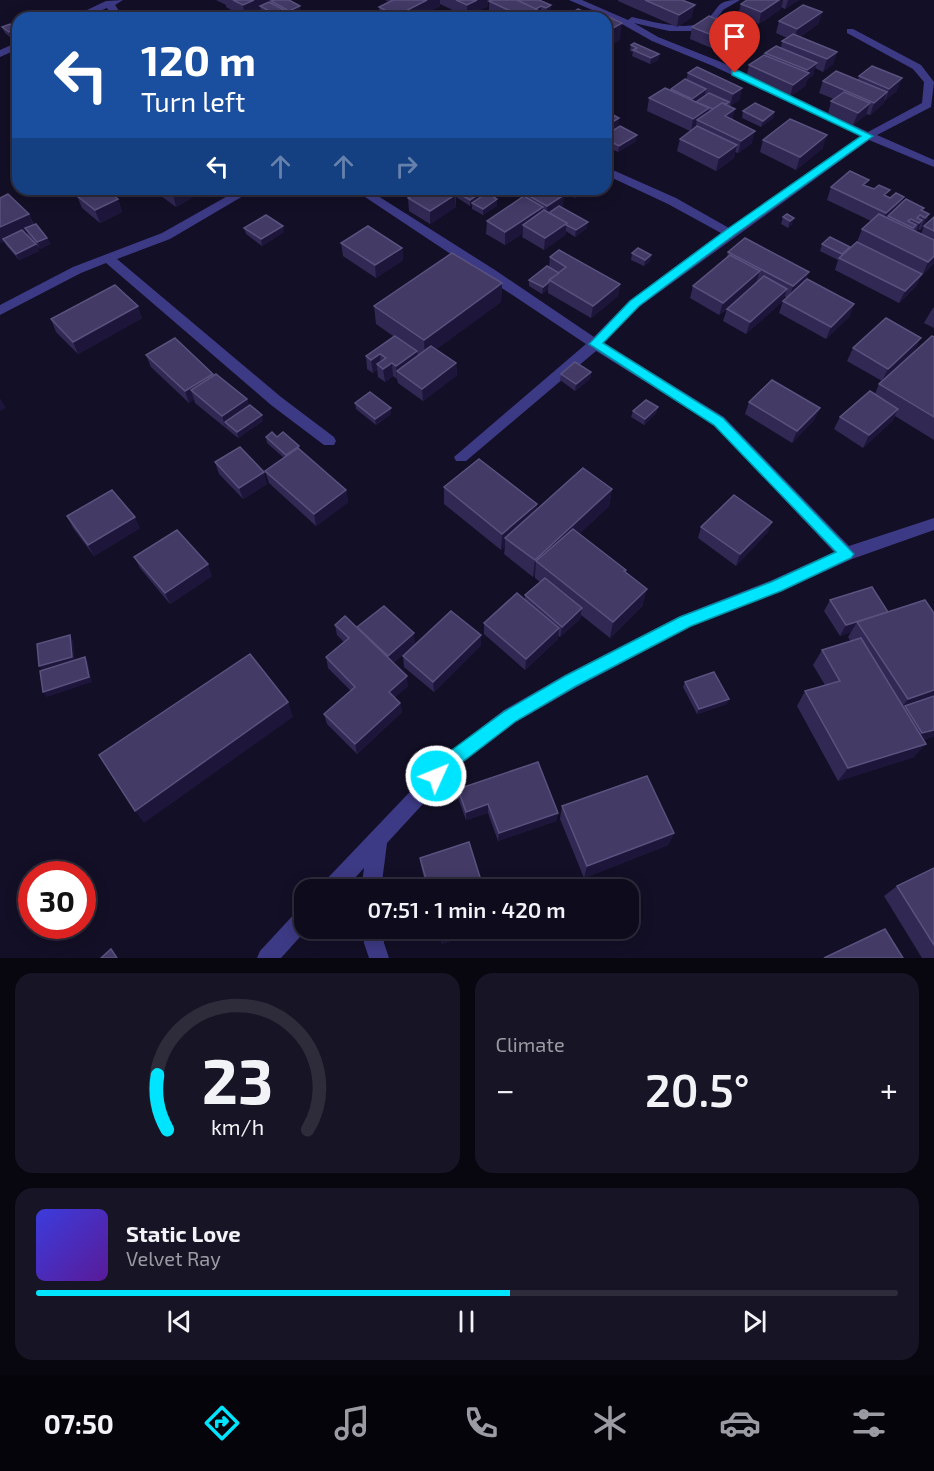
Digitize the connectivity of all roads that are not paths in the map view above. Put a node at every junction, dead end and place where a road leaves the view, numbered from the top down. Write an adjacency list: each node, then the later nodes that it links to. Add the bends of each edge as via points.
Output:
1 (574, 0): 5 (street)
2 (596, 0): 5 (street)
3 (735, 0): 10 (street, via 720,8 709,23 694,28 669,28)
4 (114, 2): 6 (street)
5 (586, 5): 7 (street); 8 (street)
6 (90, 12)
7 (574, 12)
8 (604, 12)
9 (612, 15): 10 (street)
10 (616, 17): 12 (street, via 655,39)
11 (850, 31): 12 (street, via 917,67 929,82 927,105)
12 (868, 136): 13 (street); 17 (street)
13 (934, 164)
14 (612, 173): 17 (street)
15 (238, 195): 18 (street, via 166,236)
16 (368, 195): 20 (street)
17 (730, 233): 20 (street, via 634,304)
18 (108, 258): 19 (street); 21 (street)
19 (0, 311)
20 (595, 344): 22 (street); 24 (street, via 718,421)
21 (329, 441)
22 (460, 457)
23 (934, 524): 24 (street)
24 (846, 554): 25 (street, via 686,621 510,716 451,761)
25 (378, 838): 26 (street); 27 (street)
26 (340, 879)
27 (372, 879)
28 (294, 929): 30 (street)
29 (374, 939): 31 (street)
30 (267, 958)
31 (379, 958)

